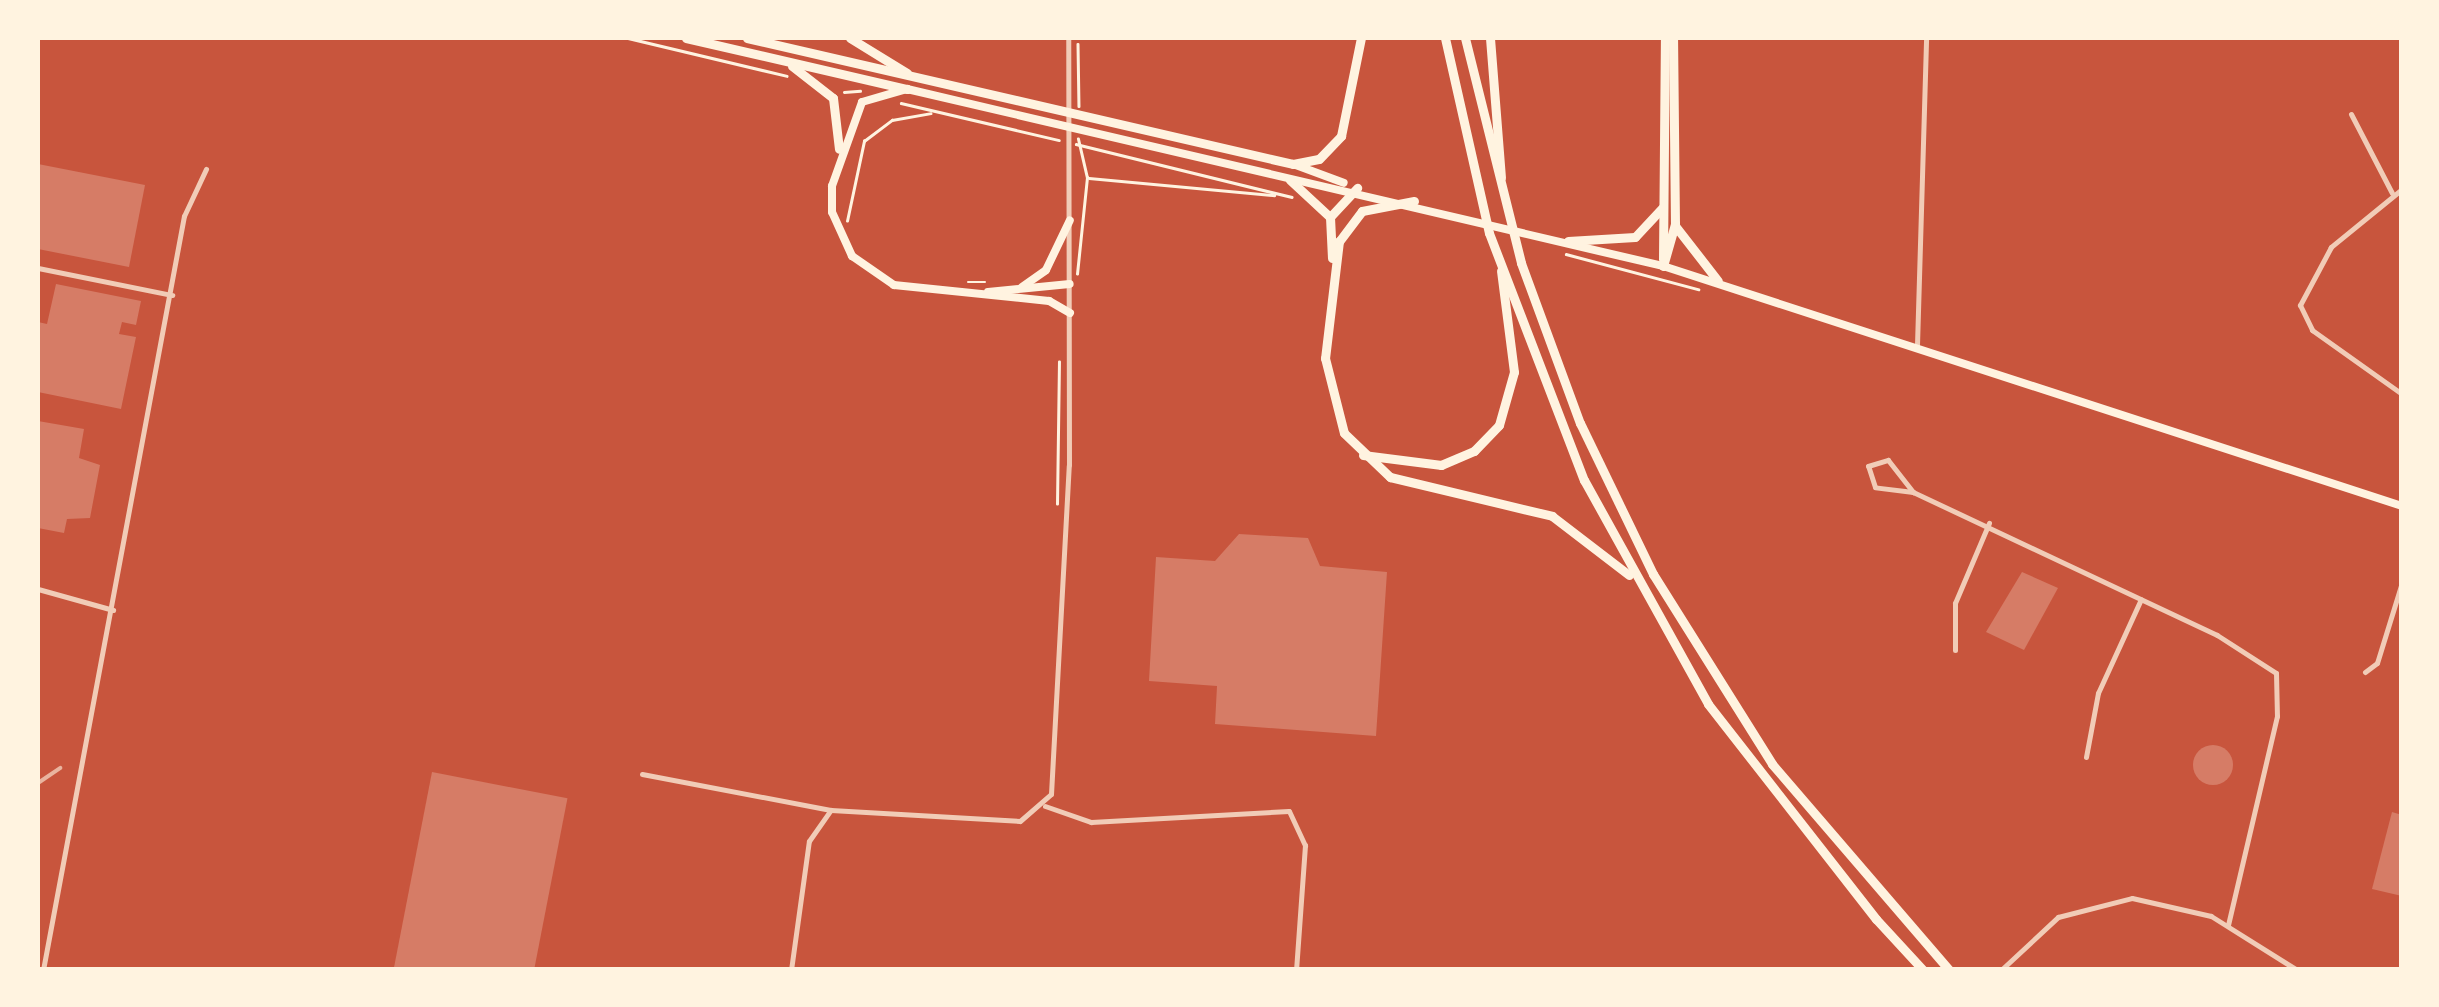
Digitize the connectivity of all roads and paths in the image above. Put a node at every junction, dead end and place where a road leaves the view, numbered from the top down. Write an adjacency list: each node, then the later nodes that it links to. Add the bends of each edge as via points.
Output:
1 (628, 38): 14 (path)
2 (686, 38): 12 (highway)
3 (747, 38): 13 (highway)
4 (850, 38): 13 (highway)
5 (1068, 38): 36 (street)
6 (1361, 38): 23 (highway, via 1341,136 1319,159)
7 (1445, 38): 43 (highway)
8 (1465, 38): 32 (highway)
9 (1490, 38): 32 (highway)
10 (1669, 38): 31 (highway); 37 (highway)
11 (1926, 38): 54 (street)
12 (776, 58): 15 (highway); 17 (highway, via 812,74)
13 (914, 78): 23 (highway)
14 (801, 80)
15 (907, 89): 16 (main road); 26 (main road)
16 (873, 94): 17 (path, via 851,89); 18 (path); 22 (main road)
17 (832, 98): 22 (highway)
18 (933, 112): 20 (path); 38 (path, via 892,120 864,141 849,178)
19 (2351, 114): 29 (street)
20 (1046, 136)
21 (1090, 147): 30 (path)
22 (839, 149): 52 (main road, via 832,212 852,256 894,286)
23 (1293, 164): 27 (main road)
24 (206, 169): 51 (street, via 184,216)
25 (1087, 178): 30 (path)
26 (1290, 180): 27 (main road); 35 (highway)
27 (1357, 188): 34 (main road); 35 (highway)
28 (2402, 189): 29 (street)
29 (2392, 193): 55 (street, via 2330,247 2300,305 2312,330)
30 (1277, 194): 33 (path)
31 (1667, 196): 39 (highway, via 1635,237); 41 (highway)
32 (1501, 198): 76 (highway, via 1580,423 1678,621 1772,764)
33 (1300, 200)
34 (1414, 201): 39 (main road); 44 (highway, via 1353,218)
35 (1330, 217): 44 (highway)
36 (1070, 220): 48 (street); 49 (main road, via 1046,270)
37 (1676, 224): 41 (highway); 47 (highway)
38 (848, 228)
39 (1568, 241): 41 (main road)
40 (1549, 250): 50 (path)
41 (1663, 266): 47 (main road)
42 (38, 268): 51 (street)
43 (1501, 268): 56 (highway, via 1514,372 1499,425 1474,451 1441,464); 60 (highway, via 1562,431)
44 (1333, 270): 56 (highway, via 1326,380)
45 (955, 282): 46 (path)
46 (1003, 282)
47 (1723, 283): 54 (main road)
48 (1070, 284): 49 (main road); 53 (street)
49 (1014, 290): 52 (main road)
50 (1708, 291)
51 (172, 294): 64 (street)
52 (969, 294): 53 (main road, via 1049,301)
53 (1070, 313): 69 (street, via 1061,699)
54 (1917, 345): 58 (main road)
55 (2402, 394)
56 (1360, 454): 60 (highway, via 1412,486 1552,516)
57 (1913, 492): 57 (street, via 1888,460 1868,466 1875,487); 59 (street)
58 (2402, 506)
59 (1989, 523): 63 (street); 65 (street, via 1955,603)
60 (1634, 578): 75 (highway, via 1756,774)
61 (2402, 582): 66 (street, via 2377,663)
62 (38, 589): 64 (street)
63 (2141, 599): 67 (street, via 2098,693); 71 (street, via 2276,674 2277,716)
64 (113, 610): 72 (street)
65 (1955, 650)
66 (2365, 672)
67 (2086, 756)
68 (642, 774): 70 (street)
69 (1045, 806): 70 (street, via 1006,822); 74 (street, via 1091,822 1289,810 1305,845)
70 (831, 810): 73 (street, via 808,841)
71 (2228, 925): 77 (street, via 2151,898 2075,908); 78 (street)
72 (44, 970)
73 (791, 970)
74 (1296, 970)
75 (1923, 970)
76 (1949, 970)
77 (2000, 970)
78 (2297, 970)

